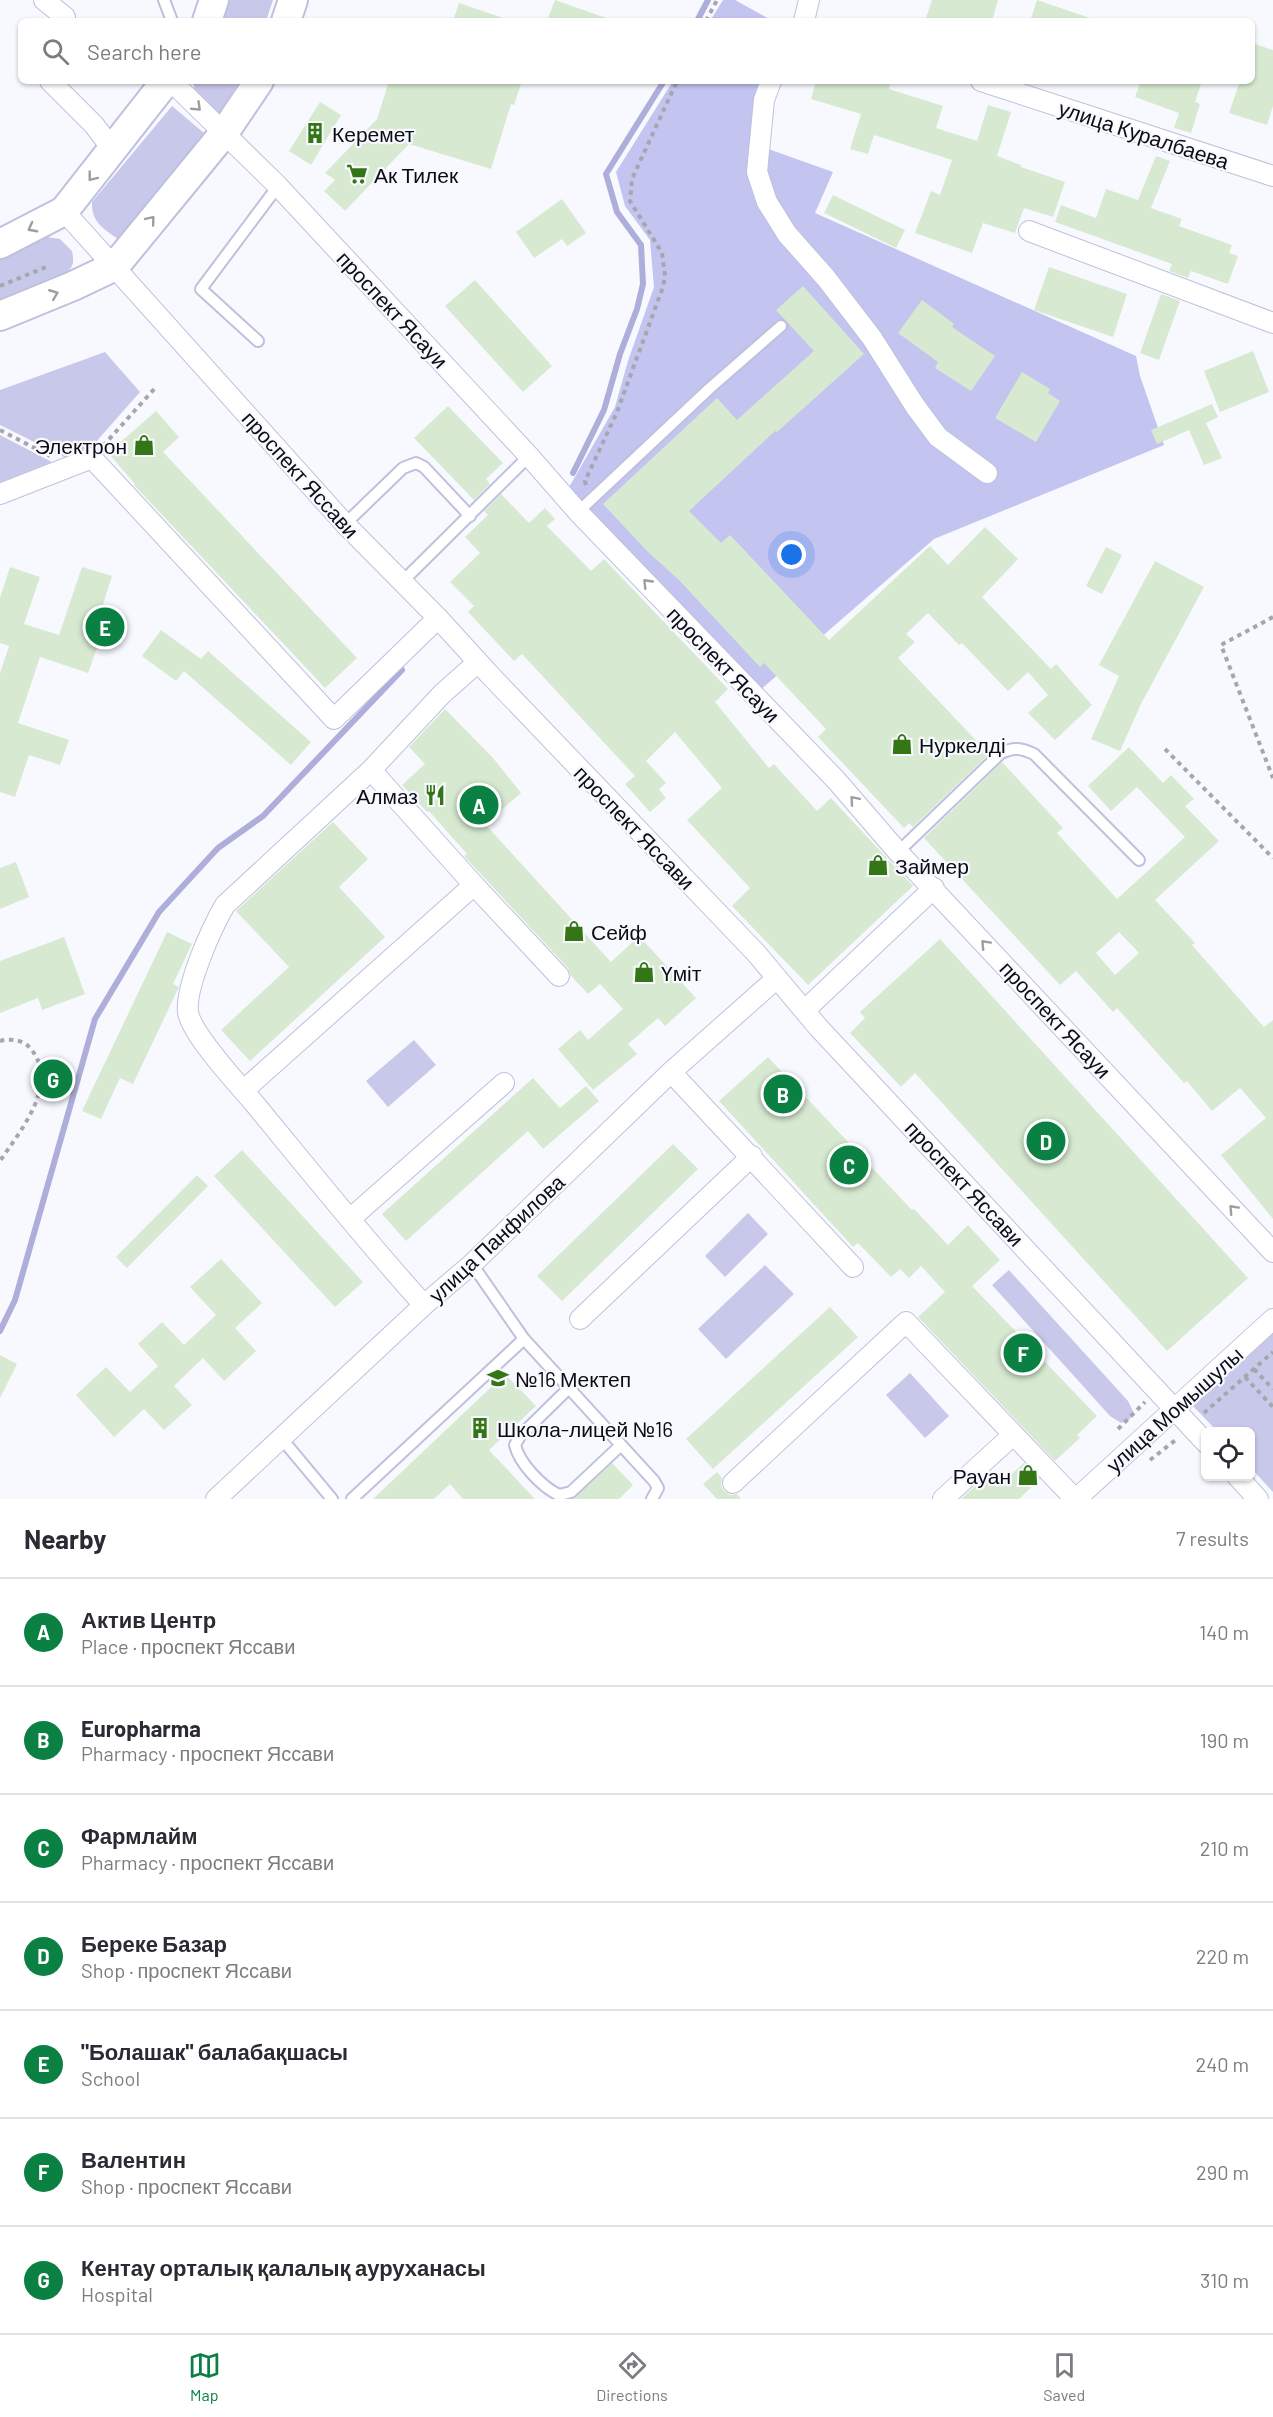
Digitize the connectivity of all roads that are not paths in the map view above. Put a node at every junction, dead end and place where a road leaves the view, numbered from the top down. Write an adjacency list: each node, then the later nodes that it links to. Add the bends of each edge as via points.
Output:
1 (44, 0): 6 (street)
2 (164, 0): 7 (lane)
3 (214, 0): 8 (main road)
4 (293, 0): 9 (main road)
5 (809, 0): 10 (street)
6 (63, 18)
7 (171, 18)
8 (208, 18)
9 (287, 18)
10 (805, 18)
11 (53, 84): 18 (street)
12 (166, 84): 18 (main road)
13 (171, 84): 17 (street, проспект Ясауи, one-way to 17)
14 (257, 84): 17 (main road)
15 (770, 84): 30 (street, via 764,100 757,172 767,202 787,234 872,338 938,437)
16 (990, 84): 19 (street, улица Куралбаева)
17 (224, 133): 20 (street, проспект Ясауи); 24 (main road, one-way to 17)
18 (113, 150): 21 (main road, one-way to 21)
19 (1273, 176)
20 (278, 186): 28 (lane, via 201,289); 29 (street, проспект Ясауи)
21 (64, 211): 23 (main road, one-way to 23); 24 (street, проспект Яссави)
22 (1029, 231): 26 (street)
23 (0, 244)
24 (115, 266): 25 (main road, one-way to 24); 34 (street, проспект Яссави)
25 (0, 316)
26 (1273, 323)
27 (781, 326): 32 (lane)
28 (258, 341)
29 (529, 456): 32 (street, проспект Ясауи); 33 (lane)
30 (987, 473)
31 (0, 494): 36 (street, via 92,458 334,719)
32 (578, 512): 39 (street, проспект Ясауи, one-way to 32, via 836,780)
33 (470, 516): 34 (lane, via 416,463 403,468); 35 (lane)
34 (345, 524): 35 (street, проспект Яссави)
35 (402, 582): 36 (street, проспект Яссави)
36 (438, 618): 37 (street, проспект Яссави)
37 (478, 662): 38 (street, via 442,694); 44 (street, проспект Яссави)
38 (371, 770): 41 (street); 48 (street, via 225,905 211,928 188,1010 192,1026)
39 (898, 852): 40 (lane, via 1001,753 1021,748 1034,754); 42 (street, проспект Ясауи)
40 (1139, 860)
41 (474, 885): 43 (street); 48 (street)
42 (934, 888): 45 (street); 51 (street, проспект Ясауи, one-way to 42)
43 (559, 976)
44 (777, 978): 45 (street, проспект Яссави); 46 (street, улица Панфилова)
45 (805, 1010): 59 (street, проспект Яссави)
46 (671, 1072): 49 (street); 52 (street, улица Панфилова)
47 (504, 1083): 50 (street)
48 (244, 1090): 50 (street)
49 (752, 1156): 53 (street); 55 (street)
50 (350, 1219): 54 (street)
51 (1273, 1252)
52 (472, 1264): 54 (street, улица Панфилова); 57 (lane)
53 (853, 1267)
54 (424, 1305): 62 (street, улица Панфилова)
55 (580, 1319)
56 (1273, 1319): 59 (street, улица Момышулы)
57 (524, 1339): 58 (lane); 68 (lane)
58 (569, 1388): 63 (lane); 63 (lane, via 520,1436 515,1444 517,1455 559,1495 571,1492)
59 (1175, 1408): 61 (street, проспект Яссави); 71 (street, улица Момышулы)
60 (1013, 1435): 65 (street, via 906,1322); 70 (street); 71 (street)
61 (1201, 1438)
62 (282, 1439): 66 (street, улица Панфилова); 67 (lane)
63 (621, 1445): 69 (lane, via 658,1488)
64 (1242, 1481): 72 (street)
65 (733, 1483)
66 (216, 1499)
67 (332, 1499)
68 (352, 1499)
69 (652, 1499)
70 (942, 1499)
71 (1075, 1499)
72 (1258, 1499)

